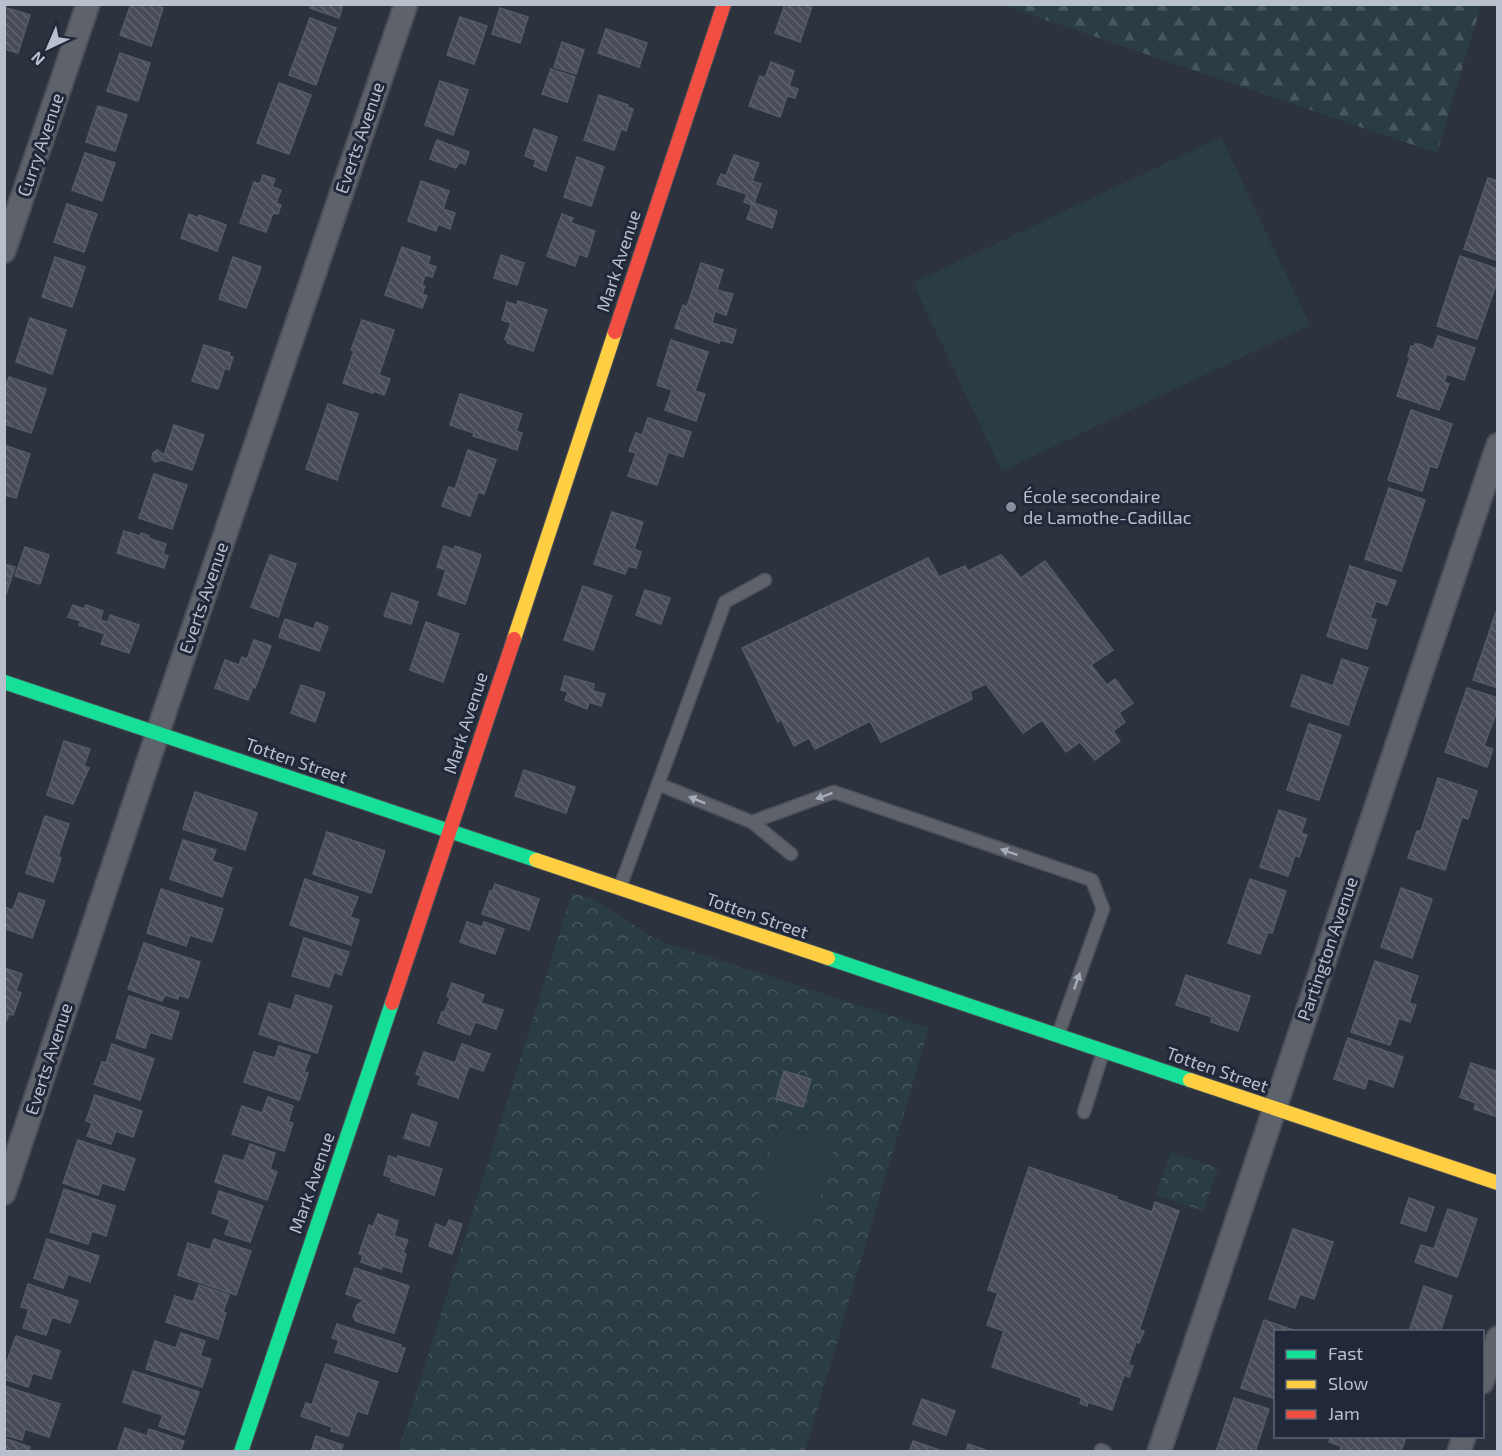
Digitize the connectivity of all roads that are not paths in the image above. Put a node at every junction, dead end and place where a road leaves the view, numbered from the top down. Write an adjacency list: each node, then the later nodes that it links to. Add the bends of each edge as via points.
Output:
1 (88, 4): 4 (street, Curry Avenue)
2 (406, 4): 8 (street, Everts Avenue)
3 (724, 4): 11 (street, Mark Avenue)
4 (4, 251)
5 (1497, 446): 16 (street, Partington Avenue)
6 (765, 580): 9 (lane, via 725,602)
7 (4, 682): 8 (street, Totten Street)
8 (158, 734): 11 (street, Totten Street); 19 (street, Everts Avenue)
9 (657, 784): 10 (lane, one-way to 9); 13 (lane)
10 (752, 822): 12 (lane); 14 (lane, one-way to 10, via 1103,909 1092,880 834,792)
11 (450, 831): 13 (street, Totten Street); 22 (street, Mark Avenue)
12 (791, 854)
13 (620, 888): 14 (street, Totten Street)
14 (1058, 1036): 15 (street, Totten Street)
15 (1103, 1051): 16 (street, Totten Street); 17 (lane)
16 (1275, 1109): 18 (street, Totten Street); 23 (street, Partington Avenue)
17 (1084, 1112)
18 (1497, 1184)
19 (4, 1193)
20 (1497, 1338): 21 (street)
21 (1484, 1377)
22 (241, 1452)
23 (1159, 1452)

